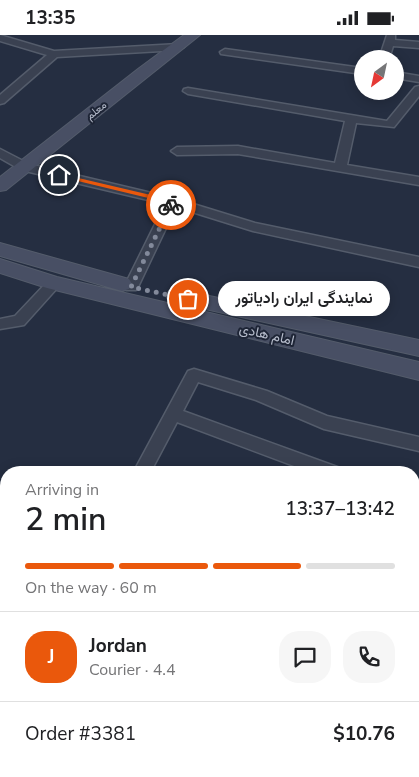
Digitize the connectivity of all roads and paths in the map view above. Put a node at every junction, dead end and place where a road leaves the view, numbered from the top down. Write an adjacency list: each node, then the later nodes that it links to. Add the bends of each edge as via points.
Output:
1 (193, 35): 4 (main road, معلم)
2 (0, 38): 7 (street)
3 (419, 45): 5 (street, via 390,40)
4 (178, 47): 7 (street); 17 (main road, معلم)
5 (387, 50)
6 (225, 52): 8 (street)
7 (54, 54): 13 (street)
8 (354, 70)
9 (404, 76): 10 (street)
10 (419, 79)
11 (419, 89): 14 (street, via 390,125)
12 (188, 91): 14 (street)
13 (0, 101)
14 (351, 119): 18 (street)
15 (177, 151): 18 (street, via 238,150)
16 (0, 153): 17 (street)
17 (25, 167): 20 (main road, معلم); 21 (street)
18 (340, 167): 19 (street)
19 (419, 181)
20 (0, 187)
21 (172, 202): 23 (street, via 253,227); 26 (street)
22 (0, 249): 26 (main road, امام هادی)
23 (419, 262)
24 (0, 267): 25 (main road, امام هادی)
25 (54, 283): 27 (street, via 19,321); 29 (main road, امام هادی)
26 (131, 287): 28 (main road, امام هادی)
27 (0, 324)
28 (419, 348)
29 (419, 371)
30 (173, 414): 31 (street, via 194,375 261,395 324,422); 32 (street); 33 (street)
31 (419, 444)
32 (145, 466)
33 (315, 466)

